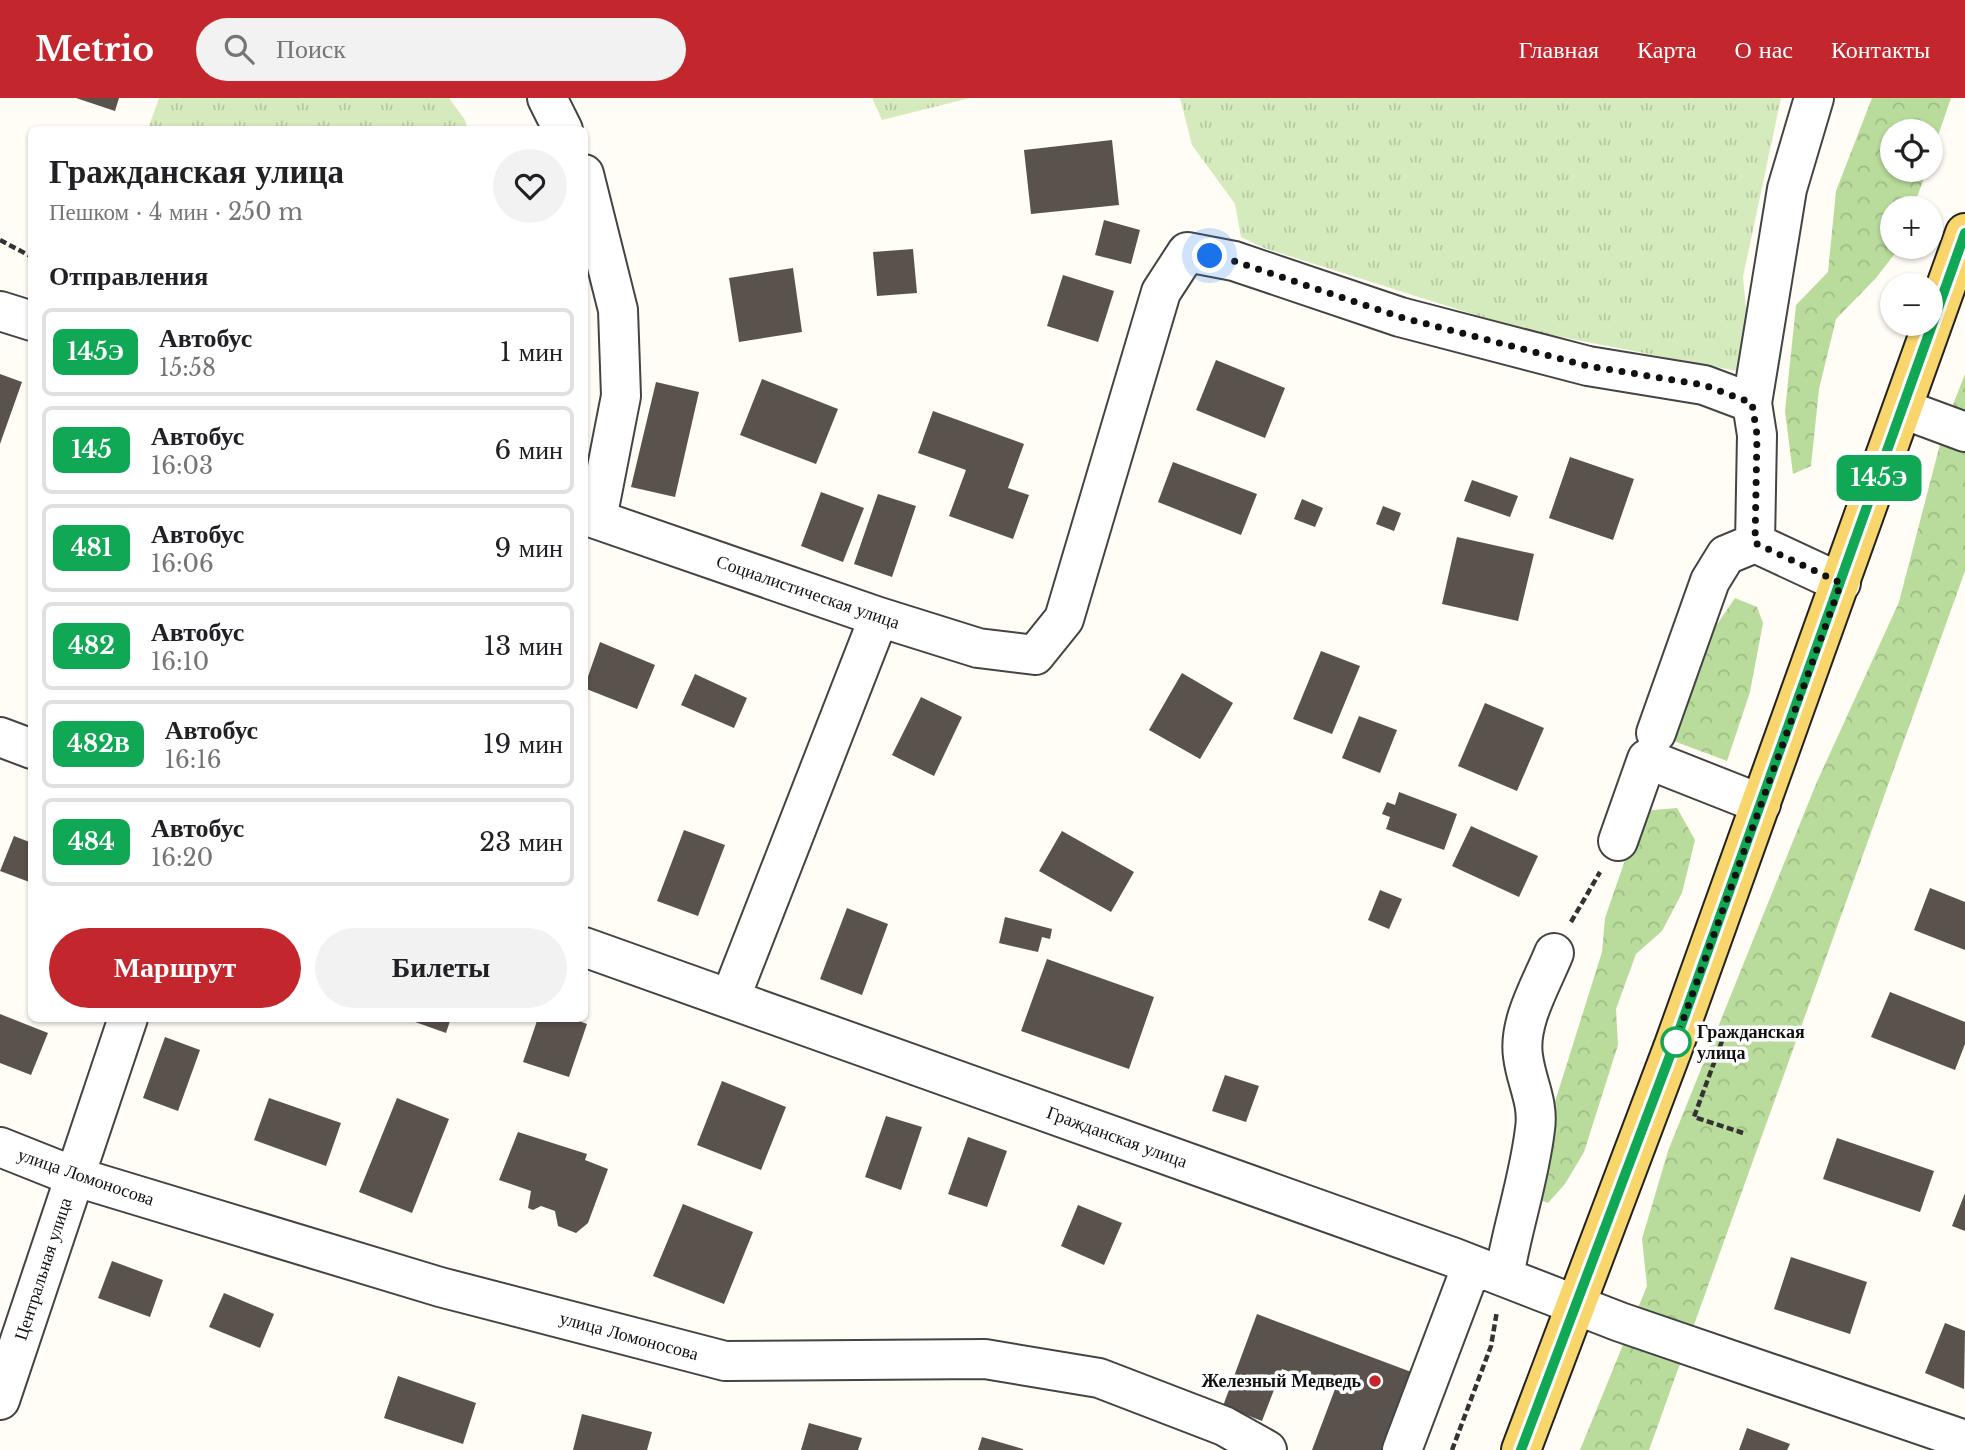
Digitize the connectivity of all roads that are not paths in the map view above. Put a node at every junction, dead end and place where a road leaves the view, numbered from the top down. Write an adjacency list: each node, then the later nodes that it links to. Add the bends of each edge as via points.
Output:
1 (547, 98): 3 (street)
2 (1815, 98): 8 (street, via 1787,189)
3 (561, 126)
4 (588, 190): 11 (street, via 618,310 621,396)
5 (1965, 233): 9 (main road)
6 (0, 311): 7 (street)
7 (28, 320)
8 (1752, 403): 12 (street, via 1757,435); 14 (street, Социалистическая улица, via 1704,385 1588,366 1400,317 1234,261 1187,252 1161,292 1064,619 1035,655 978,648)
9 (1903, 409): 10 (street); 13 (main road)
10 (1965, 432)
11 (591, 517): 14 (street, Социалистическая улица)
12 (1755, 543): 13 (street); 15 (street, via 1726,555 1710,581)
13 (1841, 583): 18 (main road)
14 (879, 617): 22 (street)
15 (1656, 733)
16 (0, 737): 17 (street)
17 (28, 747)
18 (1761, 804): 19 (street, via 1647,759); 27 (main road)
19 (1618, 841)
20 (588, 948): 22 (street, Гражданская улица)
21 (1554, 953): 26 (street, via 1526,1024 1522,1053 1535,1095 1536,1126 1527,1182 1510,1238)
22 (730, 999): 26 (street, Гражданская улица)
23 (127, 1022): 25 (street, Центральная улица)
24 (0, 1147): 25 (street, улица Ломоносова)
25 (73, 1176): 28 (street, Центральная улица); 30 (street, улица Ломоносова, via 440,1287 725,1361 985,1359 1099,1378 1224,1426)
26 (1488, 1271): 27 (street, Гражданская улица); 31 (street)
27 (1575, 1305): 29 (street, Гражданская улица); 32 (main road)
28 (0, 1400)
29 (1965, 1440)
30 (1267, 1450)
31 (1402, 1450)
32 (1521, 1450)

